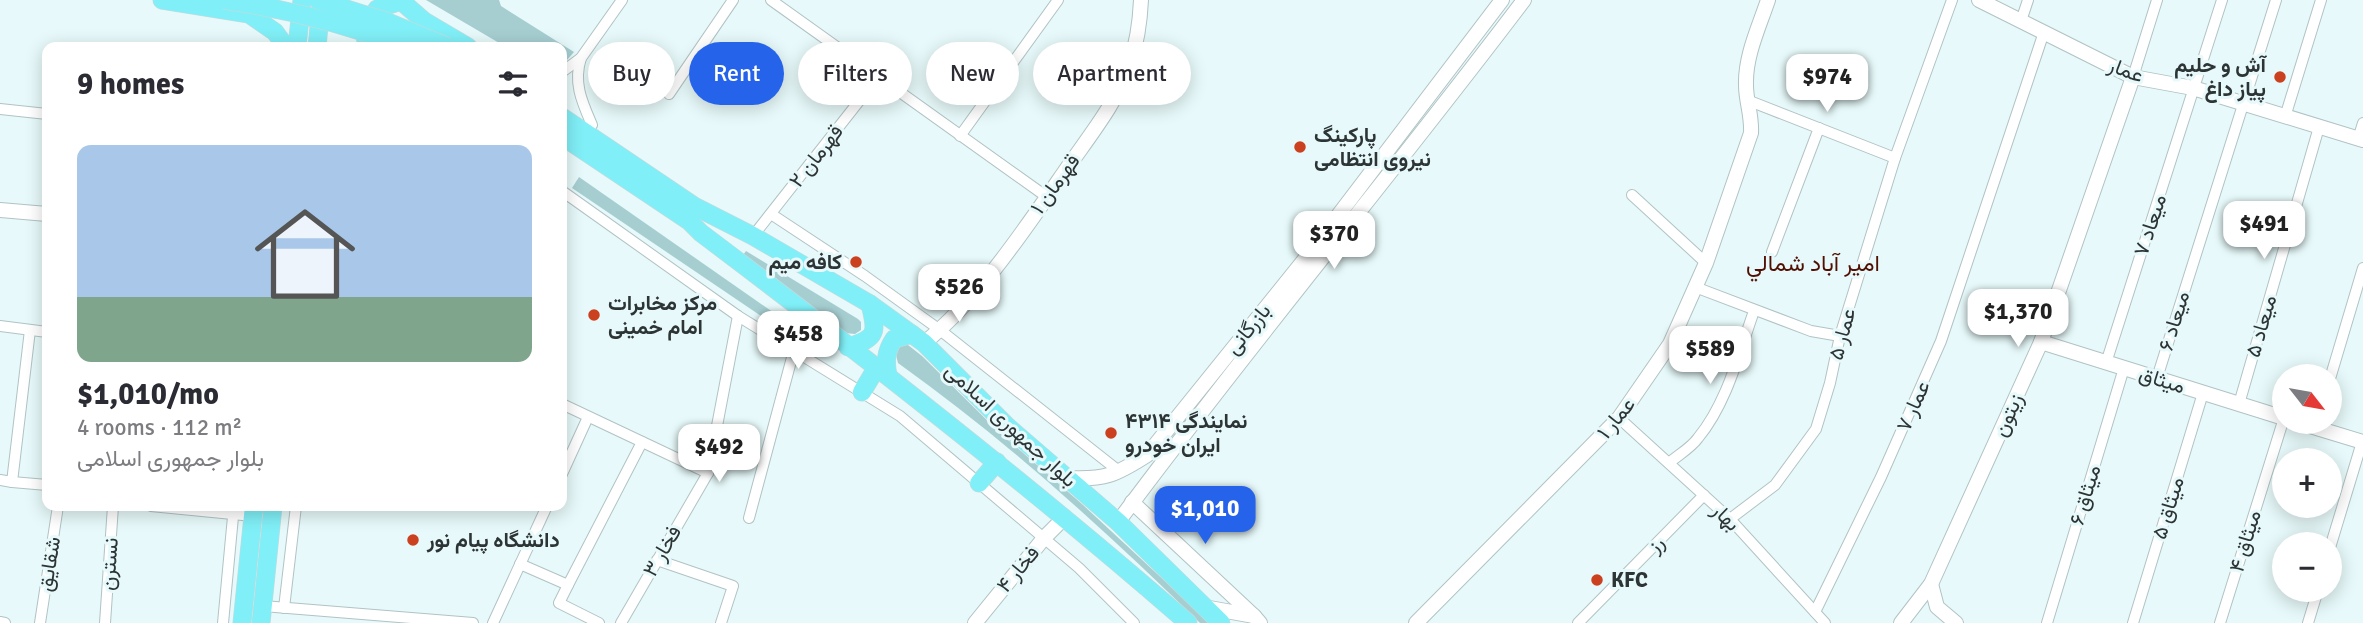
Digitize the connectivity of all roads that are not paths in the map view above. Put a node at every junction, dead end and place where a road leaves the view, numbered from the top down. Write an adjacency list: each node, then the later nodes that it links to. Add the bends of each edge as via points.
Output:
1 (162, 0): 22 (main road)
2 (224, 0): 29 (main road, bridge, via 353,27)
3 (278, 0): 22 (main road, via 271,12)
4 (302, 0): 26 (main road)
5 (320, 0): 27 (main road); 30 (main road, bridge)
6 (622, 0): 33 (street)
7 (733, 0): 36 (street)
8 (771, 0): 32 (street)
9 (1058, 0): 51 (street)
10 (1141, 0): 58 (street, قهرمان ۱, via 1130,65 1104,114)
11 (1503, 0): 77 (street, بازرگانی)
12 (1524, 0): 77 (street, بازرگانی, via 1447,102)
13 (1768, 0): 38 (street, عمار ۱, via 1748,60)
14 (1952, 0): 55 (street, عمار ۵)
15 (1979, 0): 23 (street, عمار)
16 (2028, 0): 23 (street)
17 (2157, 0): 35 (street)
18 (2221, 0): 37 (street, میعاد ۷)
19 (2276, 0): 40 (street, میعاد ۶)
20 (2321, 0): 45 (street)
21 (400, 1): 28 (main road, via 377,9 364,30); 31 (main road, via 424,22)
22 (249, 14): 25 (main road)
23 (2021, 21): 24 (street, عمار)
24 (2044, 32): 35 (street, عمار); 132 (street, عمار ۷, via 1941,341)
25 (282, 42)
26 (298, 42)
27 (317, 42)
28 (366, 42)
29 (394, 42)
30 (436, 42)
31 (459, 42)
32 (829, 42)
33 (581, 58): 34 (street); 48 (street, via 577,81)
34 (567, 68)
35 (2133, 76): 37 (street, عمار); 80 (street, زیتون)
36 (675, 85)
37 (2193, 88): 40 (street, عمار); 83 (street, میعاد ۷)
38 (1747, 100): 50 (street); 66 (street, عمار ۱, via 1752,133)
39 (912, 101): 51 (street)
40 (2243, 104): 45 (street, عمار); 87 (street, میعاد ۶)
41 (856, 105): 62 (street, قهرمان ۲)
42 (0, 108): 44 (street)
43 (567, 109): 48 (main road)
44 (42, 113)
45 (2285, 117): 49 (street, عمار)
46 (567, 120): 60 (main road)
47 (2363, 123): 53 (street)
48 (592, 125): 60 (main road, via 697,197)
49 (2319, 127): 53 (street, عمار); 90 (street, میعاد ۵)
50 (1819, 128): 55 (street); 65 (street)
51 (960, 136): 58 (street)
52 (567, 139): 63 (main road, via 690,221)
53 (2361, 139)
54 (567, 151): 63 (main road, via 670,220)
55 (1895, 158): 78 (street, عمار ۵)
56 (567, 195): 71 (street)
57 (1632, 195): 66 (street)
58 (1046, 197): 75 (street, قهرمان ۱, via 975,292)
59 (0, 210): 61 (street)
60 (709, 212): 64 (main road, بلوار جمهوری اسلامی)
61 (42, 214)
62 (771, 214): 64 (street, قهرمان ۲); 75 (street)
63 (701, 233): 72 (main road, بلوار جمهوری اسلامی)
64 (753, 236): 69 (main road, بلوار جمهوری اسلامی)
65 (1772, 252)
66 (1706, 263): 68 (street, عمار ۱)
67 (2363, 268): 84 (street)
68 (1695, 288): 70 (street); 94 (street, عمار ۱, via 1670,344)
69 (870, 304): 79 (main road, بلوار جمهوری اسلامی); 81 (main road, via 875,331 869,339)
70 (1754, 311): 78 (street); 102 (street, via 1712,417 1698,439)
71 (738, 316): 82 (street); 105 (street, فخار ۳)
72 (817, 323): 81 (main road, بلوار جمهوری اسلامی); 82 (main road)
73 (0, 326): 74 (street)
74 (30, 330): 76 (street); 107 (street)
75 (940, 330): 79 (street, قهرمان ۱); 104 (street)
76 (42, 331)
77 (1256, 331): 99 (street, بازرگانی); 103 (street, بازرگانی)
78 (1840, 336): 121 (street, عمار ۵, via 1816,429 1776,485)
79 (918, 339): 86 (main road, via 894,339); 106 (main road, بلوار جمهوری اسلامی)
80 (2040, 342): 83 (street, میثاق); 127 (street, زیتون)
81 (848, 346): 86 (main road, بلوار جمهوری اسلامی)
82 (795, 351): 88 (street); 120 (street)
83 (2106, 362): 85 (street, میثاق)
84 (2334, 364)
85 (2124, 368): 87 (street, میثاق); 155 (street, میثاق ۶)
86 (883, 371): 88 (main road); 100 (main road, بلوار جمهوری اسلامی)
87 (2157, 378): 89 (street, میثاق)
88 (862, 393): 108 (street, via 900,416)
89 (2203, 393): 90 (street, میثاق); 156 (street, میثاق ۵)
90 (2239, 404): 92 (street, میثاق)
91 (567, 406): 93 (street)
92 (2272, 414)
93 (588, 417): 97 (street); 101 (street)
94 (1619, 418): 102 (street, بهار); 150 (street, عمار ۱)
95 (2279, 434): 157 (street, میثاق ۴)
96 (2341, 434): 98 (street)
97 (642, 442): 105 (street); 128 (street)
98 (2362, 442): 123 (street)
99 (1147, 455): 103 (street, via 1148,467); 104 (street, بازرگانی)
100 (997, 462): 108 (main road); 119 (main road, بلوار جمهوری اسلامی)
101 (567, 463)
102 (1669, 463): 110 (street, بهار)
103 (1159, 469): 111 (street, بازرگانی)
104 (1120, 472): 106 (street, بازرگانی, via 1100,479)
105 (708, 473): 125 (street, فخار ۳)
106 (1067, 478): 122 (main road, بلوار جمهوری اسلامی)
107 (6, 481): 109 (street)
108 (979, 483): 124 (street)
109 (42, 485)
110 (1704, 495): 121 (street, بهار); 151 (street, رز)
111 (1132, 502): 122 (street, بازرگانی); 135 (street)
112 (57, 511): 136 (street, شقایق)
113 (113, 511): 137 (street, نسترن)
114 (234, 511): 138 (street)
115 (253, 511): 139 (main road)
116 (272, 511): 133 (main road)
117 (295, 511): 131 (street)
118 (545, 511): 126 (street)
119 (1065, 517): 124 (street, فخار ۴); 148 (main road, بلوار جمهوری اسلامی)
120 (749, 518)
121 (1730, 519): 132 (street, بهار)
122 (1118, 522): 130 (main road, بلوار جمهوری اسلامی)
123 (2335, 532)
124 (1044, 538): 146 (street, فخار ۴); 147 (street)
125 (657, 560): 144 (street, فخار ۳); 145 (street, via 733,586)
126 (520, 564): 128 (street); 142 (street)
127 (1931, 584): 153 (street, زیتون); 154 (street, via 1937,607)
128 (568, 585): 143 (street, via 559,603)
129 (2314, 602): 158 (street)
130 (1204, 607): 135 (street); 149 (main road, بلوار جمهوری اسلامی)
131 (284, 608): 133 (street); 134 (street)
132 (1815, 612): 152 (street, بهار)
133 (262, 615)
134 (372, 619): 140 (street)
135 (1257, 619)
136 (40, 623)
137 (105, 623)
138 (223, 623)
139 (242, 623)
140 (460, 623): 141 (street)
141 (474, 623)
142 (493, 623)
143 (599, 623)
144 (621, 623)
145 (721, 623)
146 (975, 623)
147 (1134, 623)
148 (1188, 623)
149 (1221, 623)
150 (1416, 623)
151 (1578, 623)
152 (1825, 623)
153 (1901, 623)
154 (1955, 623)
155 (2047, 623)
156 (2133, 623)
157 (2220, 623)
158 (2308, 623)

